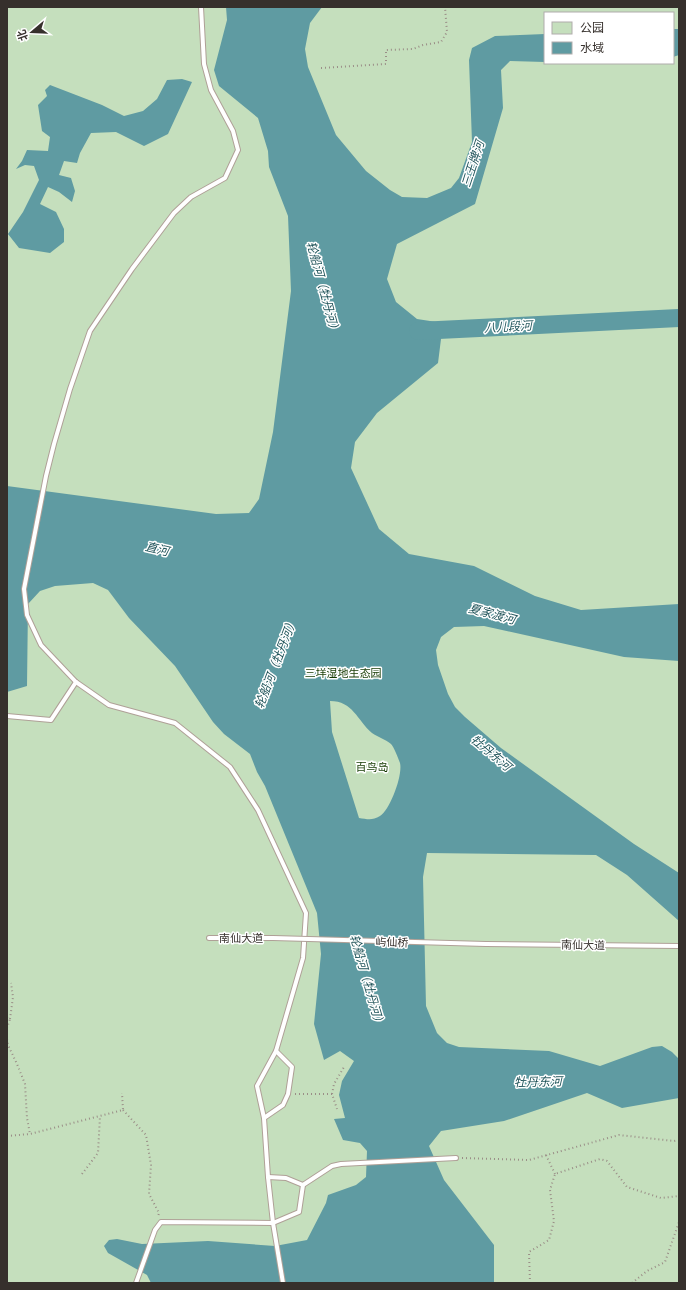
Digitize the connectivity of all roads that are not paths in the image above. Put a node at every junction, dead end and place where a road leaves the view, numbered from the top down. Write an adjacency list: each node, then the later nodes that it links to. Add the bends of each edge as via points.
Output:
1 (201, 7): 2 (lane, via 204,64 211,90 233,130 238,150 225,178 191,197 174,213 90,331 54,444 24,588 27,615 41,645)
2 (76, 682): 3 (lane, via 51,720); 8 (lane, via 109,705 175,723 230,767 258,810 306,913 303,958)
3 (7, 716)
4 (209, 938): 5 (lane, 南仙大道)
5 (273, 938): 6 (lane, 屿仙桥, bridge)
6 (486, 944): 7 (lane, 南仙大道)
7 (679, 946)
8 (276, 1051): 9 (lane, via 256,1086); 9 (lane, via 292,1066 288,1094 283,1105)
9 (264, 1118): 11 (lane)
10 (456, 1158): 12 (lane, via 341,1164 332,1166)
11 (268, 1177): 12 (lane, via 286,1178); 13 (lane)
12 (303, 1185): 13 (lane, via 299,1212)
13 (273, 1223): 14 (lane, via 161,1222 155,1230); 15 (lane)
14 (136, 1283)
15 (283, 1283)

